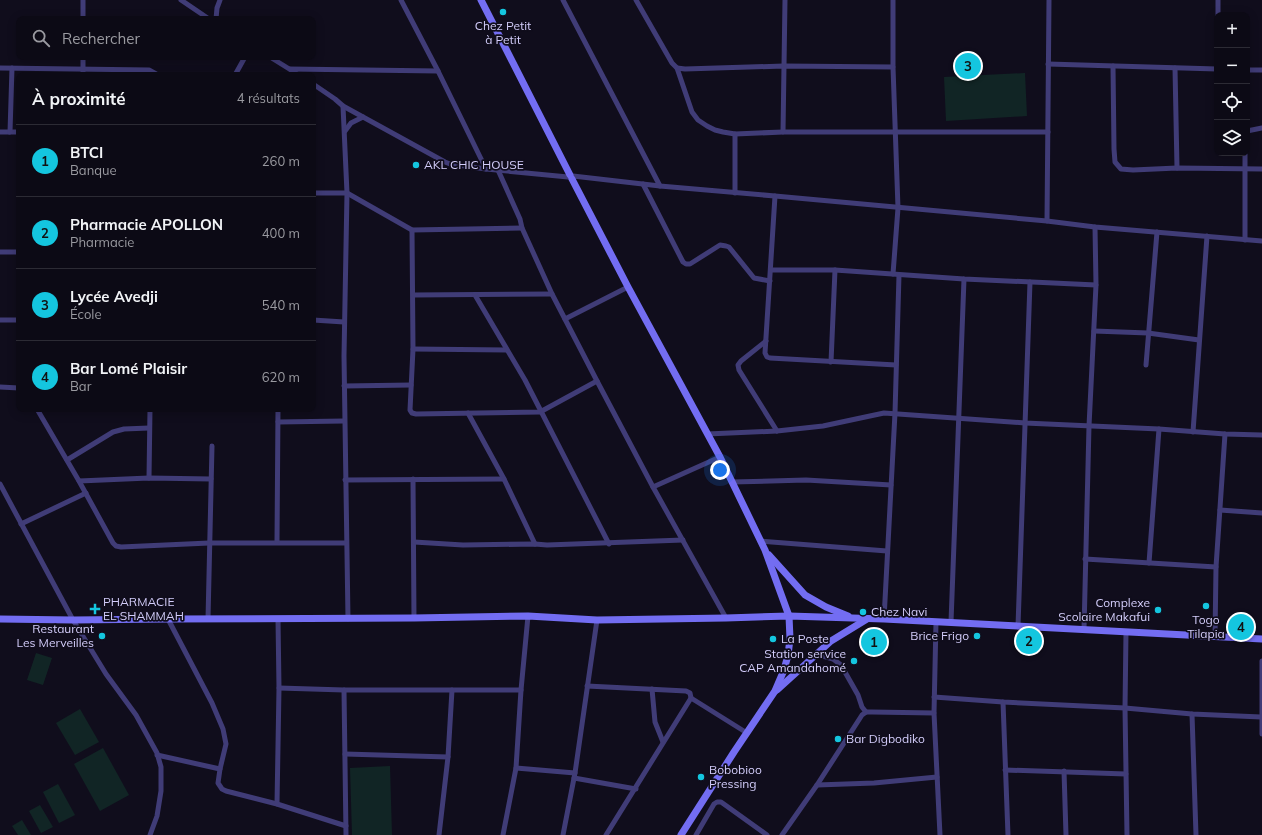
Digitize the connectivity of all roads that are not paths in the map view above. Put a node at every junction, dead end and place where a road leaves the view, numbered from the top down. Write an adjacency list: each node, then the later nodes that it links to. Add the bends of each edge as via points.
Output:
1 (83, 0): 13 (street)
2 (181, 0): 14 (street)
3 (220, 0): 15 (street)
4 (401, 0): 32 (street)
5 (481, 0): 56 (street)
6 (563, 0): 58 (street)
7 (636, 0): 26 (street)
8 (785, 0): 20 (street)
9 (893, 0): 22 (street)
10 (1049, 0): 19 (street)
11 (1218, 0): 12 (street)
12 (1218, 12)
13 (83, 16)
14 (205, 16)
15 (216, 16)
16 (83, 60): 25 (street)
17 (243, 60): 35 (street)
18 (275, 60): 28 (street)
19 (1048, 64): 21 (street); 48 (street)
20 (784, 66): 22 (street); 26 (street); 46 (street)
21 (1113, 66): 27 (street); 51 (street, via 1115,162 1121,169 1126,170)
22 (893, 67): 47 (street)
23 (0, 68): 24 (street)
24 (12, 68): 25 (street); 44 (street)
25 (83, 68): 33 (street); 34 (street)
26 (677, 68): 49 (street, via 692,112 698,120 715,130)
27 (1175, 68): 29 (street); 51 (street)
28 (290, 69): 32 (street); 36 (street)
29 (1214, 69)
30 (1250, 70): 31 (street)
31 (1262, 70)
32 (438, 71): 52 (street)
33 (83, 72)
34 (149, 72)
35 (237, 72)
36 (294, 72)
37 (316, 86): 38 (street)
38 (343, 106): 39 (street); 42 (street)
39 (363, 117): 42 (street, via 352,123); 52 (street, via 445,162)
40 (1262, 128): 41 (street)
41 (1250, 130)
42 (345, 131): 60 (street)
43 (0, 132): 44 (street)
44 (10, 132): 45 (street)
45 (16, 132)
46 (783, 132): 47 (street); 49 (street)
47 (896, 132): 48 (street); 63 (street)
48 (1048, 132): 64 (street)
49 (735, 134): 61 (street)
50 (1245, 156): 53 (street)
51 (1177, 168): 53 (street)
52 (486, 169): 55 (street)
53 (1245, 169): 54 (street); 70 (street)
54 (1262, 169)
55 (498, 170): 56 (street); 66 (street)
56 (571, 177): 57 (street); 82 (street)
57 (643, 184): 58 (street); 79 (street, via 683,262 690,264 720,245 726,246 754,278)
58 (660, 186): 61 (street)
59 (316, 192): 60 (street)
60 (347, 193): 67 (street); 90 (street)
61 (735, 194): 62 (street)
62 (775, 196): 63 (street); 74 (street)
63 (898, 208): 64 (street); 76 (street)
64 (1047, 221): 65 (street)
65 (1095, 227): 68 (street); 81 (street)
66 (522, 228): 67 (street); 83 (street)
67 (412, 230): 84 (street)
68 (1157, 232): 69 (street); 92 (street)
69 (1207, 236): 70 (street); 93 (street)
70 (1245, 240): 71 (street)
71 (1262, 241)
72 (0, 252): 73 (street)
73 (16, 252)
74 (770, 270): 75 (street); 79 (street)
75 (834, 270): 76 (street); 97 (street)
76 (893, 274): 77 (street)
77 (899, 275): 78 (street); 98 (street)
78 (964, 279): 80 (street); 111 (street)
79 (770, 281): 94 (street)
80 (1030, 282): 81 (street); 114 (street)
81 (1096, 285): 91 (street)
82 (628, 287): 86 (street); 120 (street)
83 (552, 294): 85 (street); 86 (street)
84 (413, 295): 85 (street); 95 (street)
85 (475, 295): 96 (street)
86 (565, 319): 100 (street)
87 (0, 320): 88 (street)
88 (16, 320)
89 (316, 320): 90 (street)
90 (344, 322): 102 (street)
91 (1094, 330): 92 (street); 115 (street)
92 (1148, 333): 93 (street); 99 (street)
93 (1199, 340): 119 (street)
94 (766, 341): 97 (street, via 765,353 770,358); 118 (street, via 738,365)
95 (413, 349): 96 (street); 101 (street)
96 (507, 350): 108 (street)
97 (831, 362): 98 (street)
98 (896, 365): 110 (street)
99 (1146, 365)
100 (597, 381): 108 (street); 135 (street)
101 (411, 385): 102 (street); 109 (street, via 412,413)
102 (344, 386): 112 (street)
103 (0, 388): 104 (street)
104 (16, 388)
105 (39, 412): 125 (street)
106 (150, 412): 116 (street)
107 (278, 412): 113 (street)
108 (540, 412): 109 (street); 147 (street)
109 (468, 413): 129 (street)
110 (895, 413): 111 (street); 118 (street); 134 (street)
111 (960, 418): 114 (street); 168 (street)
112 (344, 421): 113 (street); 130 (street)
113 (278, 422): 142 (street)
114 (1026, 423): 115 (street); 169 (street)
115 (1089, 426): 117 (street); 150 (street)
116 (149, 428): 125 (street, via 119,430); 126 (street)
117 (1159, 429): 119 (street); 151 (street)
118 (777, 431): 120 (street)
119 (1193, 432): 121 (street)
120 (707, 434): 124 (street)
121 (1226, 434): 122 (street); 137 (street)
122 (1262, 435)
123 (212, 446): 127 (street)
124 (720, 457): 132 (street); 135 (street)
125 (67, 460): 131 (street)
126 (149, 478): 127 (street); 131 (street)
127 (210, 478): 144 (street)
128 (413, 479): 129 (street); 130 (street); 143 (street)
129 (504, 479): 146 (street)
130 (345, 480): 145 (street)
131 (79, 481): 136 (street)
132 (732, 482): 134 (street, via 806,480); 141 (street)
133 (0, 484): 139 (street)
134 (891, 485): 149 (street)
135 (653, 487): 140 (street)
136 (86, 493): 139 (street); 144 (street, via 116,546)
137 (1220, 510): 138 (street); 152 (street)
138 (1262, 513)
139 (21, 524): 165 (street)
140 (683, 540): 147 (street); 156 (street)
141 (760, 540): 148 (street); 149 (street)
142 (277, 542): 144 (street); 145 (street)
143 (414, 542): 146 (street, via 463,545); 155 (street)
144 (209, 543): 161 (street)
145 (346, 543): 163 (street)
146 (535, 544): 147 (street)
147 (609, 544)
148 (765, 550): 154 (street); 157 (street, via 805,595)
149 (887, 551): 164 (street)
150 (1085, 560): 151 (street); 170 (street)
151 (1149, 563): 152 (street)
152 (1216, 567): 172 (street)
153 (528, 616): 155 (street); 166 (street); 181 (street)
154 (789, 616): 156 (street); 157 (street); 182 (street, via 788,655)
155 (414, 618): 163 (street)
156 (726, 618): 166 (street)
157 (854, 618): 158 (street)
158 (868, 618): 164 (street); 174 (street, via 831,641)
159 (0, 619): 165 (street)
160 (168, 619): 161 (street); 165 (street); 198 (street, via 223,729 226,744)
161 (208, 619): 162 (street)
162 (278, 619): 163 (street); 177 (street)
163 (348, 619)
164 (884, 619): 167 (street)
165 (73, 620): 195 (street, via 106,674 136,715)
166 (597, 620): 176 (street)
167 (936, 622): 168 (street); 183 (street)
168 (951, 622): 169 (street)
169 (1018, 626): 170 (street)
170 (1084, 630): 171 (street)
171 (1126, 632): 172 (street); 186 (street)
172 (1214, 637): 173 (street)
173 (1262, 640)
174 (816, 654): 182 (street); 187 (street, via 833,659 841,665)
175 (1262, 661): 190 (street)
176 (588, 686): 178 (street); 202 (street)
177 (279, 688): 179 (street); 206 (street)
178 (652, 689): 184 (street, via 686,691 690,693); 193 (street, via 655,722)
179 (344, 690): 180 (street); 194 (street)
180 (452, 690): 181 (street); 196 (street)
181 (521, 690): 197 (street)
182 (775, 691): 191 (street)
183 (934, 697): 185 (street); 188 (street)
184 (691, 698): 191 (street); 193 (street)
185 (1003, 702): 186 (street); 199 (street)
186 (1125, 708): 189 (street); 201 (street)
187 (866, 712): 188 (street); 204 (street)
188 (934, 713): 203 (street)
189 (1192, 714): 190 (street); 222 (street)
190 (1261, 717): 192 (street)
191 (747, 733): 214 (street)
192 (1262, 734)
193 (663, 742): 205 (street)
194 (345, 754): 196 (street); 207 (street)
195 (158, 756): 198 (street); 208 (street, via 162,791)
196 (448, 757): 210 (street)
197 (516, 768): 202 (street); 211 (street)
198 (220, 770): 206 (street, via 218,782 226,792)
199 (1006, 770): 200 (street); 219 (street)
200 (1064, 772): 201 (street); 220 (street)
201 (1126, 774): 221 (street)
202 (575, 776): 205 (street); 212 (street)
203 (937, 777): 204 (street); 218 (street)
204 (817, 785): 217 (street)
205 (636, 788): 213 (street)
206 (277, 804): 207 (street)
207 (346, 826): 209 (street)
208 (150, 835)
209 (346, 835)
210 (439, 835)
211 (504, 835)
212 (563, 835)
213 (606, 835)
214 (681, 835)
215 (696, 835): 216 (street, via 717,802 721,802)
216 (767, 835)
217 (782, 835)
218 (940, 835)
219 (1008, 835)
220 (1066, 835)
221 (1127, 835)
222 (1196, 835)

